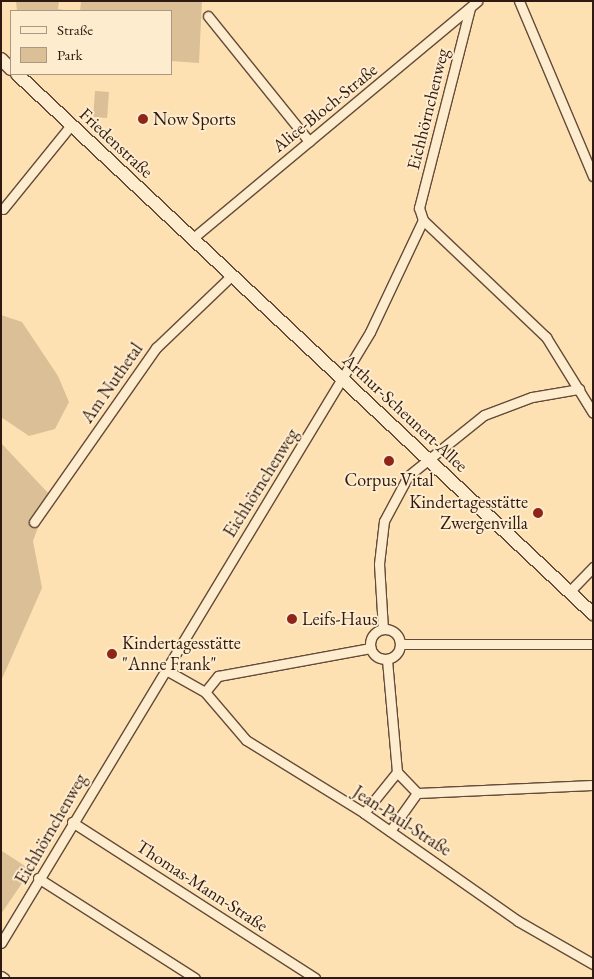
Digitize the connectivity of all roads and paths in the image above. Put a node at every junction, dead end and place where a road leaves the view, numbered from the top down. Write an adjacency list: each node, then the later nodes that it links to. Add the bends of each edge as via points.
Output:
1 (519, 1): 9 (street)
2 (473, 4): 8 (street, Alice-Bloch-Straße); 11 (street, Eichhörnchenweg, via 419,208)
3 (208, 16): 8 (street)
4 (1, 59): 5 (main road)
5 (10, 68)
6 (18, 75): 7 (main road, Friedenstraße)
7 (71, 125): 10 (street); 12 (main road, Friedenstraße)
8 (309, 141): 12 (street, Alice-Bloch-Straße)
9 (593, 176)
10 (3, 209)
11 (423, 220): 14 (street, Eichhörnchenweg); 15 (street, via 520,308 546,337)
12 (192, 238): 13 (main road, Arthur-Scheunert-Allee)
13 (232, 275): 14 (main road, Arthur-Scheunert-Allee); 18 (street, Am Nuthetal, via 156,348)
14 (344, 380): 17 (main road, Arthur-Scheunert-Allee); 27 (street, Eichhörnchenweg)
15 (579, 389): 16 (street); 17 (street, via 510,403 462,430)
16 (593, 413)
17 (428, 458): 20 (main road, Arthur-Scheunert-Allee); 22 (street, via 408,476 384,521 379,564)
18 (34, 522)
19 (593, 567): 20 (street)
20 (569, 592): 21 (main road, Arthur-Scheunert-Allee)
21 (593, 614)
22 (382, 629): 23 (street, via 395,632); 25 (street, via 372,636)
23 (401, 644): 24 (street); 26 (street, via 397,654)
24 (593, 644)
25 (370, 648): 26 (street, via 376,657); 28 (street, via 218,676)
26 (387, 660): 29 (street)
27 (166, 670): 28 (street); 33 (street, Eichhörnchenweg)
28 (205, 692): 32 (street, Jean-Paul-Straße, via 246,740)
29 (397, 772): 31 (street); 32 (street)
30 (593, 786): 31 (street)
31 (417, 794): 34 (street)
32 (364, 813): 34 (street, Jean-Paul-Straße)
33 (72, 822): 35 (street, Eichhörnchenweg); 39 (street, Thomas-Mann-Straße)
34 (390, 831): 37 (street, Jean-Paul-Straße, via 518,921)
35 (38, 878): 36 (street, Eichhörnchenweg); 38 (street)
36 (1, 943)
37 (593, 964)
38 (195, 978)
39 (314, 978)

